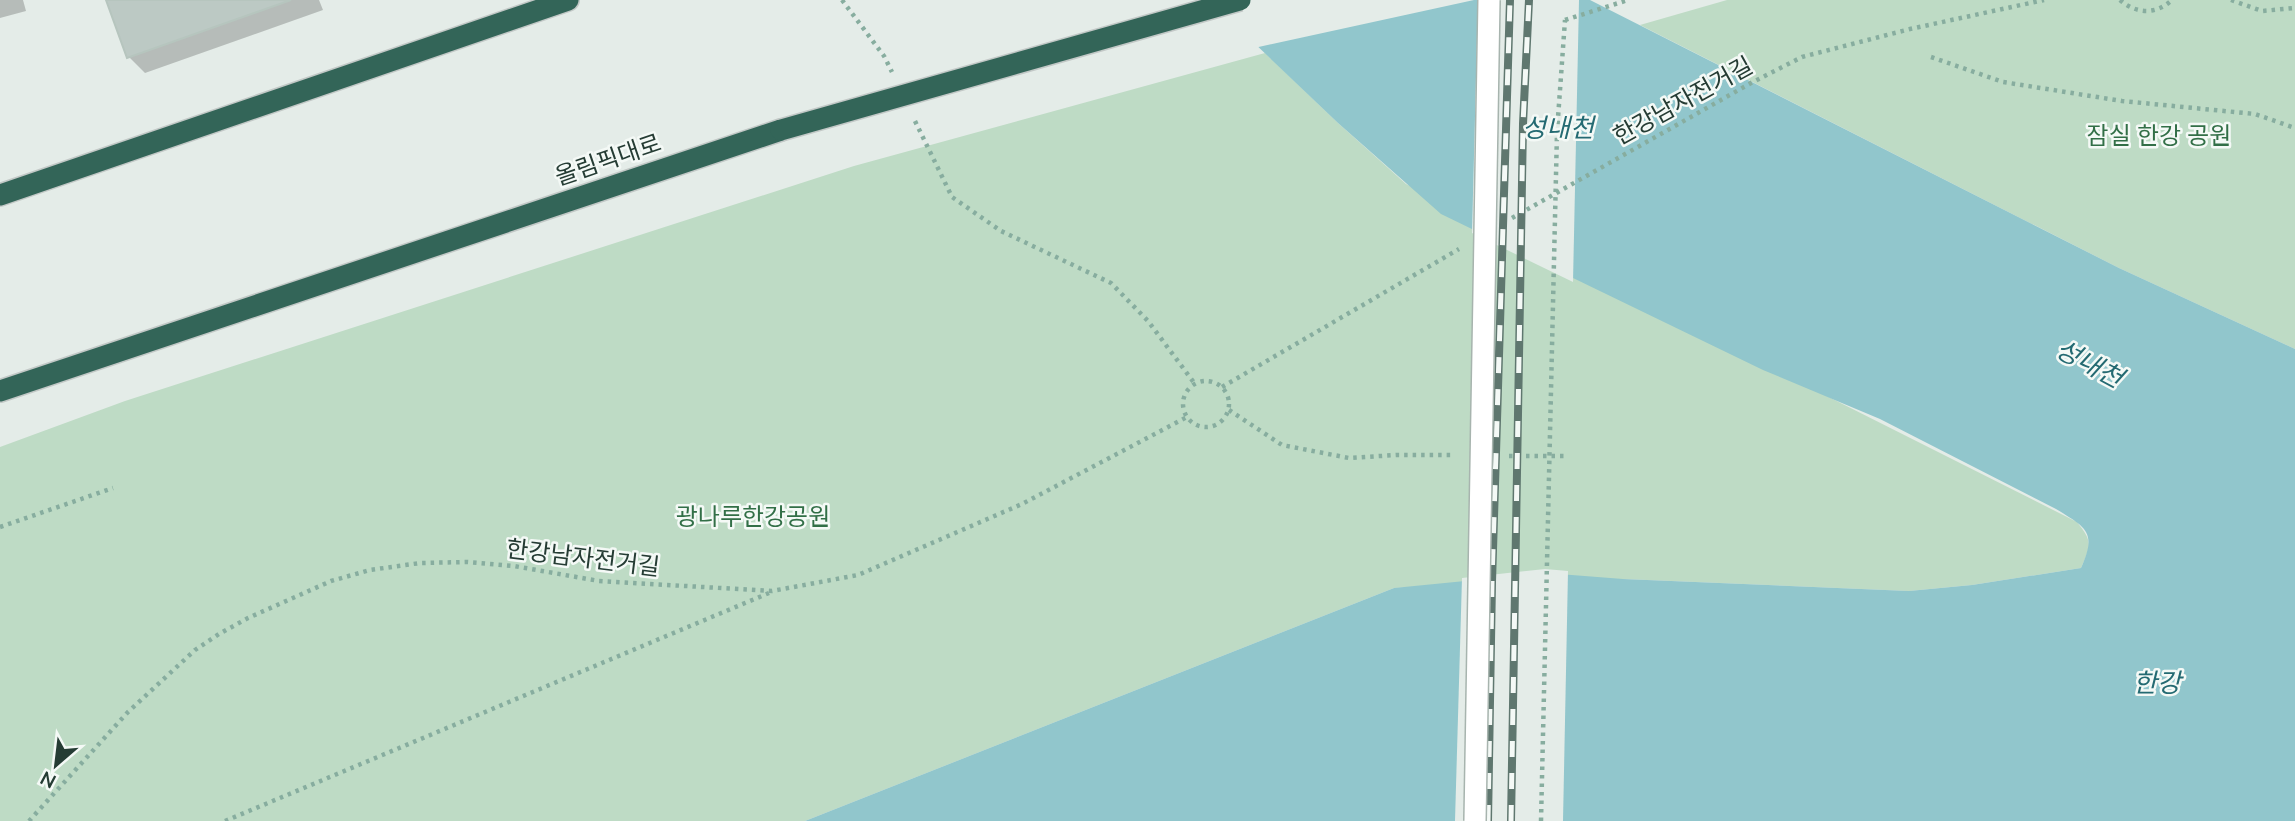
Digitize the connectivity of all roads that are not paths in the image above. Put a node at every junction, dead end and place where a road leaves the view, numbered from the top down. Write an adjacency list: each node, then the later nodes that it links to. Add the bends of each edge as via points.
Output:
1 (568, 0): 4 (highway)
2 (1240, 0): 5 (highway, 올림픽대로, bridge, via 781,130)
3 (1489, 0): 6 (street, bridge)
4 (0, 195)
5 (0, 391)
6 (1475, 821)

